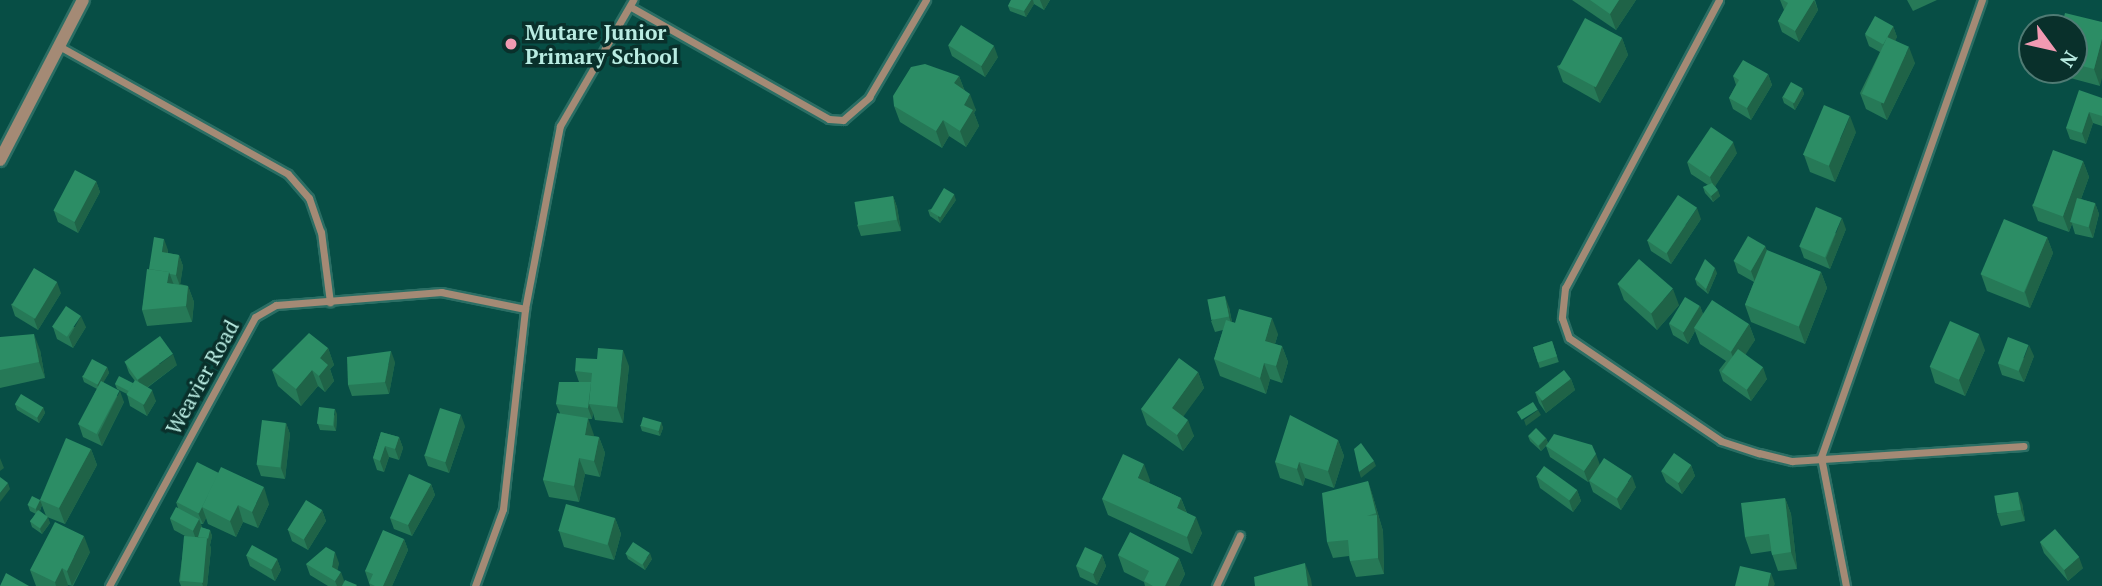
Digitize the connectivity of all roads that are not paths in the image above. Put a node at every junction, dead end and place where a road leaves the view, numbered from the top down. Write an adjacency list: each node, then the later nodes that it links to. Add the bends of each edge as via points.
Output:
1 (83, 0): 6 (street)
2 (926, 0): 5 (street, via 869,97 843,120 829,119)
3 (1719, 0): 11 (street, via 1571,276 1562,302 1564,328 1569,338 1721,441 1792,461)
4 (1982, 0): 11 (street)
5 (632, 4): 9 (street, via 560,126)
6 (59, 46): 7 (street); 8 (street, via 288,174 309,198 317,221)
7 (0, 160)
8 (330, 302): 9 (street, Weavier Road, via 441,292); 13 (street, Weavier Road, via 276,305 255,317)
9 (525, 309): 14 (street, via 503,509)
10 (2024, 446): 11 (street)
11 (1821, 457): 16 (street)
12 (1240, 535): 15 (street)
13 (109, 586)
14 (475, 586)
15 (1216, 586)
16 (1846, 586)

